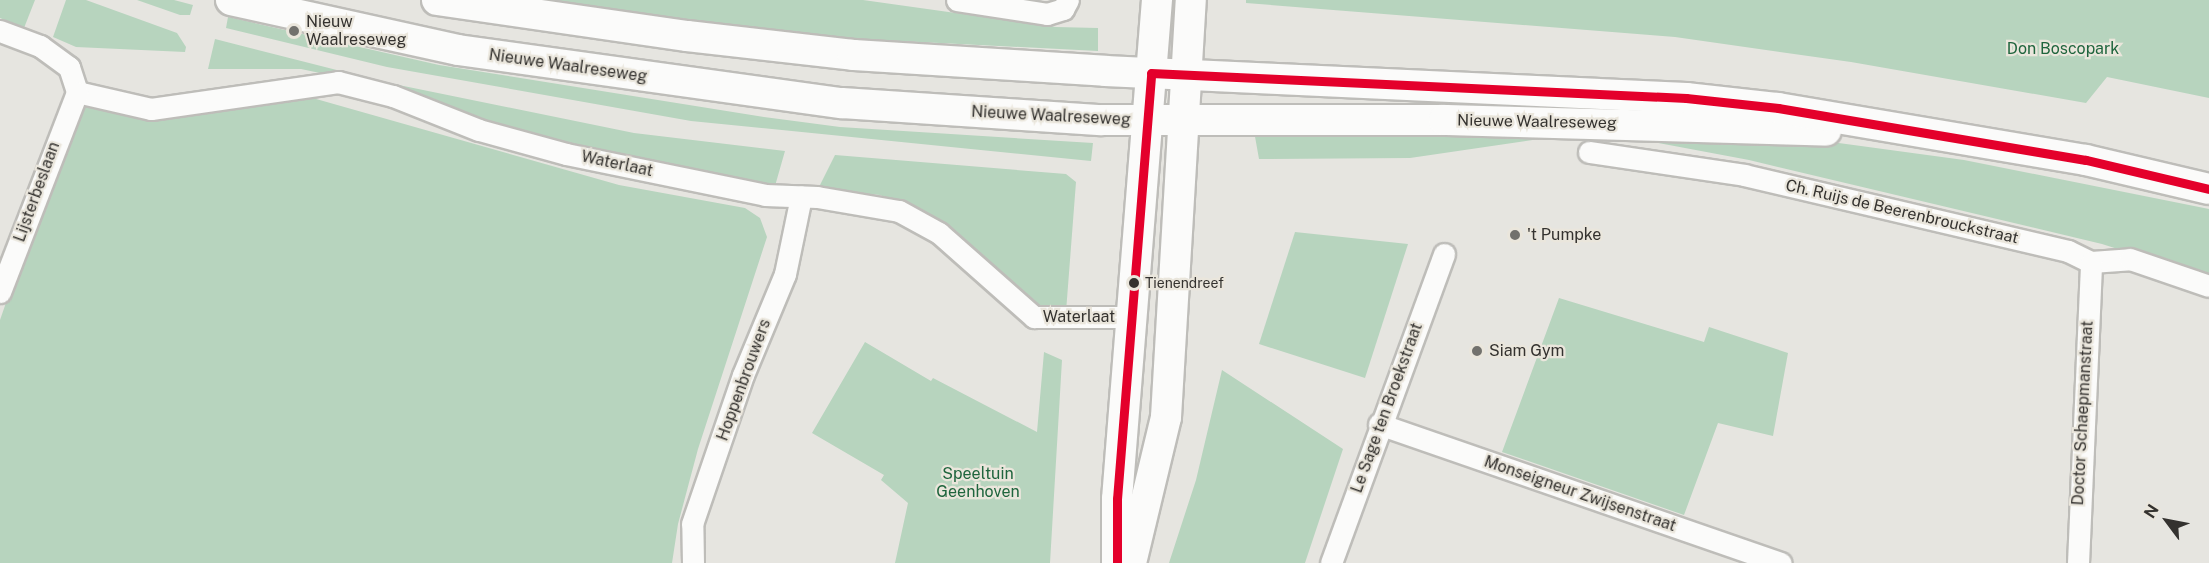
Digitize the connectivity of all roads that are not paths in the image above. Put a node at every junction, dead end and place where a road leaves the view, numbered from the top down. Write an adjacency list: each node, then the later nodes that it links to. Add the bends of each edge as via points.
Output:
1 (231, 0): 11 (street, Nieuwe Waalreseweg, via 458,51 769,94 854,104)
2 (436, 0): 8 (street, Nieuwe Waalreseweg, via 853,55)
3 (957, 0): 4 (street, via 1047,14 1063,9)
4 (1068, 0)
5 (1157, 0): 8 (street)
6 (1191, 0): 9 (street)
7 (0, 31): 10 (street, via 40,46 69,67)
8 (1151, 73): 9 (street, Nieuwe Waalreseweg); 11 (street)
9 (1189, 75): 12 (street); 13 (street, Nieuwe Waalreseweg, via 1686,98 1778,108)
10 (77, 92): 16 (street, Waterlaat, via 151,109 338,82 393,96 479,130 566,154 765,195); 20 (street, Lijsterbeslaan)
11 (1145, 122): 12 (street, Nieuwe Waalreseweg); 21 (street)
12 (1186, 122): 13 (street, Nieuwe Waalreseweg, via 1444,120); 25 (street, via 1166,417)
13 (1916, 132): 15 (street, Nieuwe Waalreseweg, via 2086,160)
14 (1589, 152): 18 (street, Ch. Ruijs de Beerenbrouckstraat, via 1744,175 2068,251)
15 (2209, 189)
16 (801, 197): 21 (street, Waterlaat, via 899,211 939,233 1034,316); 23 (street, Hoppenbrouwers, via 785,274 743,375 692,524)
17 (1444, 254): 22 (street, Le Sage ten Broekstraat)
18 (2091, 262): 19 (street, Ch. Ruijs de Beerenbrouckstraat, via 2130,259); 28 (street, Doctor Schaepmanstraat)
19 (2209, 286)
20 (0, 292)
21 (1132, 317): 24 (street)
22 (1379, 424): 26 (street, Le Sage ten Broekstraat); 27 (street, Monseigneur Zwijsenstraat)
23 (693, 563)
24 (1117, 563)
25 (1131, 563)
26 (1331, 563)
27 (1781, 563)
28 (2078, 563)

